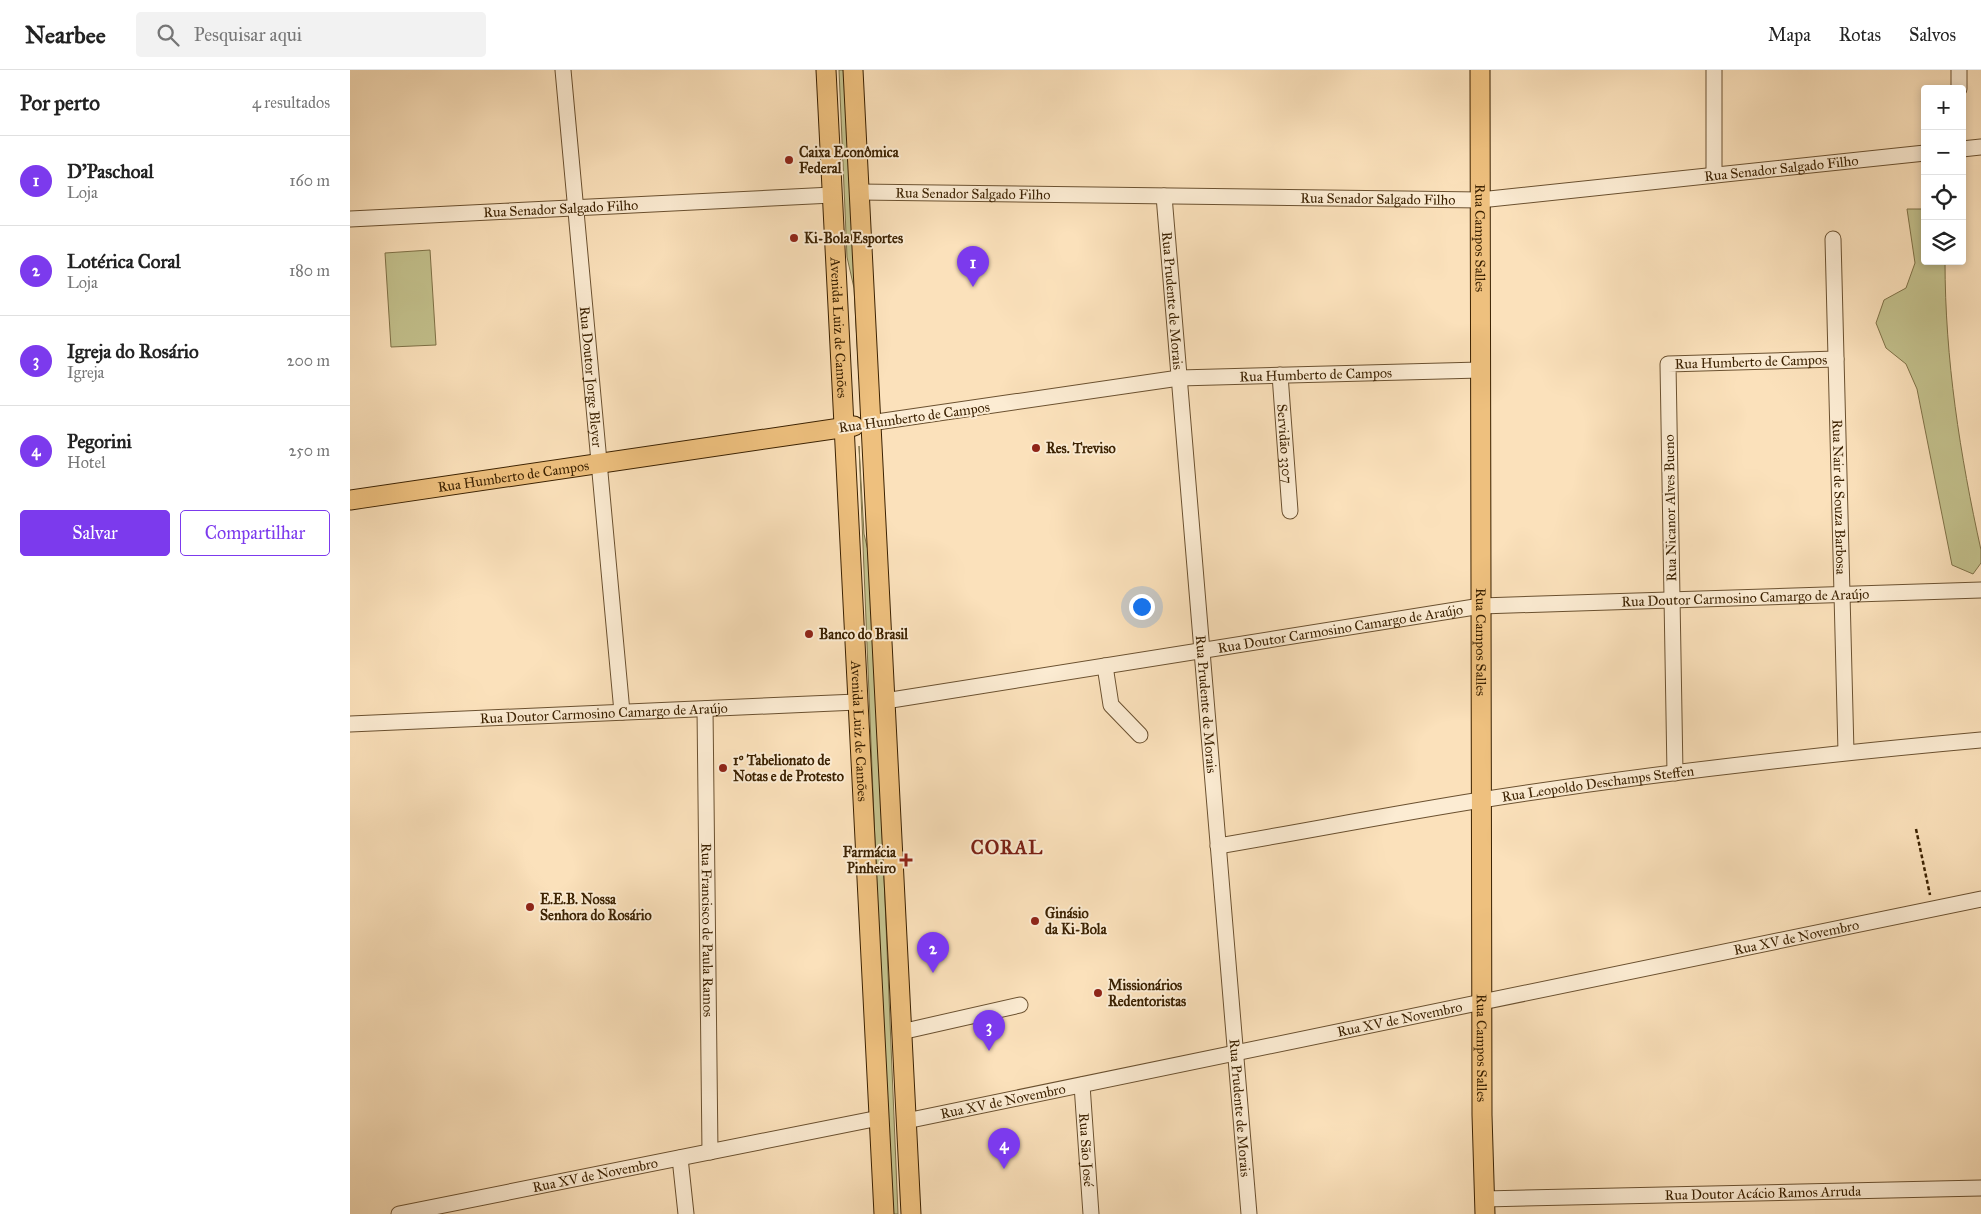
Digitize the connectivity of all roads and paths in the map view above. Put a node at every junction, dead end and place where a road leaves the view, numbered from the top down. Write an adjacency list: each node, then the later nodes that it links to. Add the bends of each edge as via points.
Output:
1 (563, 70): 16 (street, Rua Doutor Jorge Bleyer)
2 (826, 70): 13 (main road, Avenida Luiz de Camões)
3 (853, 70): 12 (main road, Avenida Luiz de Camões)
4 (1480, 70): 15 (main road, Rua Campos Salles)
5 (1714, 70): 11 (street)
6 (1959, 70): 7 (street)
7 (1959, 85)
8 (1981, 147): 9 (street)
9 (1966, 149)
10 (1921, 153): 11 (street, Rua Senador Salgado Filho)
11 (1714, 175): 15 (street, Rua Senador Salgado Filho)
12 (859, 192): 14 (street, Rua Senador Salgado Filho); 24 (main road, Avenida Luiz de Camões)
13 (832, 195): 16 (street, Rua Senador Salgado Filho); 25 (main road, Avenida Luiz de Camões)
14 (1164, 196): 15 (street, Rua Senador Salgado Filho); 23 (street, Rua Prudente de Morais)
15 (1480, 200): 21 (main road, Rua Campos Salles)
16 (576, 208): 17 (street, Rua Senador Salgado Filho); 26 (street, Rua Doutor Jorge Bleyer)
17 (350, 219)
18 (1833, 239): 19 (street, Rua Nair de Souza Barbosa)
19 (1836, 359): 20 (street, Rua Humberto de Campos); 30 (street, Rua Nair de Souza Barbosa)
20 (1668, 364): 31 (street, Rua Nicanor Alves Bueno)
21 (1480, 370): 22 (street, Rua Humberto de Campos); 32 (main road, Rua Campos Salles)
22 (1280, 375): 23 (street, Rua Humberto de Campos); 28 (street, Servidão 3307)
23 (1179, 378): 24 (street, Rua Humberto de Campos); 33 (street, Rua Prudente de Morais)
24 (870, 423): 25 (main road, Rua Humberto de Campos); 35 (main road, Avenida Luiz de Camões)
25 (843, 428): 26 (main road, Rua Humberto de Campos); 36 (main road, Avenida Luiz de Camões)
26 (599, 464): 27 (main road, Rua Humberto de Campos); 38 (street, Rua Doutor Jorge Bleyer)
27 (350, 500)
28 (1290, 511)
29 (1981, 590): 30 (street, Rua Doutor Carmosino Camargo de Araújo)
30 (1842, 594): 31 (street, Rua Doutor Carmosino Camargo de Araújo); 42 (street, Rua Nair de Souza Barbosa)
31 (1672, 600): 32 (street, Rua Doutor Carmosino Camargo de Araújo); 43 (street, Rua Nicanor Alves Bueno)
32 (1481, 606): 33 (street, Rua Doutor Carmosino Camargo de Araújo); 44 (main road, Rua Campos Salles)
33 (1202, 650): 34 (street, Rua Doutor Carmosino Camargo de Araújo); 46 (street, Rua Prudente de Morais)
34 (1105, 666): 35 (street, Rua Doutor Carmosino Camargo de Araújo); 40 (street, via 1111,705)
35 (885, 700): 51 (main road, Avenida Luiz de Camões)
36 (858, 702): 37 (street, Rua Doutor Carmosino Camargo de Araújo); 54 (main road, Avenida Luiz de Camões)
37 (705, 709): 38 (street, Rua Doutor Carmosino Camargo de Araújo); 56 (street, Rua Francisco de Paula Ramos)
38 (622, 712): 39 (street, Rua Doutor Carmosino Camargo de Araújo)
39 (350, 724)
40 (1140, 736)
41 (1981, 740): 42 (street, Rua Leopoldo Deschamps Steffen)
42 (1846, 752): 43 (street, Rua Leopoldo Deschamps Steffen)
43 (1674, 773): 44 (street, Rua Leopoldo Deschamps Steffen)
44 (1481, 800): 46 (street, Rua Leopoldo Deschamps Steffen); 49 (main road, Rua Campos Salles)
45 (1916, 829): 48 (path)
46 (1218, 846): 52 (street, Rua Prudente de Morais)
47 (1981, 899): 48 (street, Rua XV de Novembro)
48 (1933, 909): 49 (street, Rua XV de Novembro)
49 (1482, 1002): 52 (street, Rua XV de Novembro); 59 (main road, Rua Campos Salles)
50 (1020, 1005): 51 (street)
51 (901, 1032): 55 (main road, Avenida Luiz de Camões)
52 (1235, 1053): 53 (street, Rua XV de Novembro); 66 (street, Rua Prudente de Morais)
53 (1082, 1085): 55 (street, Rua XV de Novembro); 65 (street, Rua São José)
54 (879, 1118): 56 (street, Rua XV de Novembro); 63 (main road, Avenida Luiz de Camões)
55 (906, 1122): 64 (main road, Avenida Luiz de Camões)
56 (710, 1152): 57 (street, Rua XV de Novembro)
57 (680, 1158): 60 (street, Rua XV de Novembro); 62 (street)
58 (1981, 1188): 59 (street, Rua Doutor Acácio Ramos Arruda)
59 (1485, 1207)
60 (432, 1211): 61 (street, Rua XV de Novembro)
61 (399, 1214)
62 (686, 1214)
63 (884, 1214)
64 (910, 1214)
65 (1091, 1214)
66 (1249, 1214)

